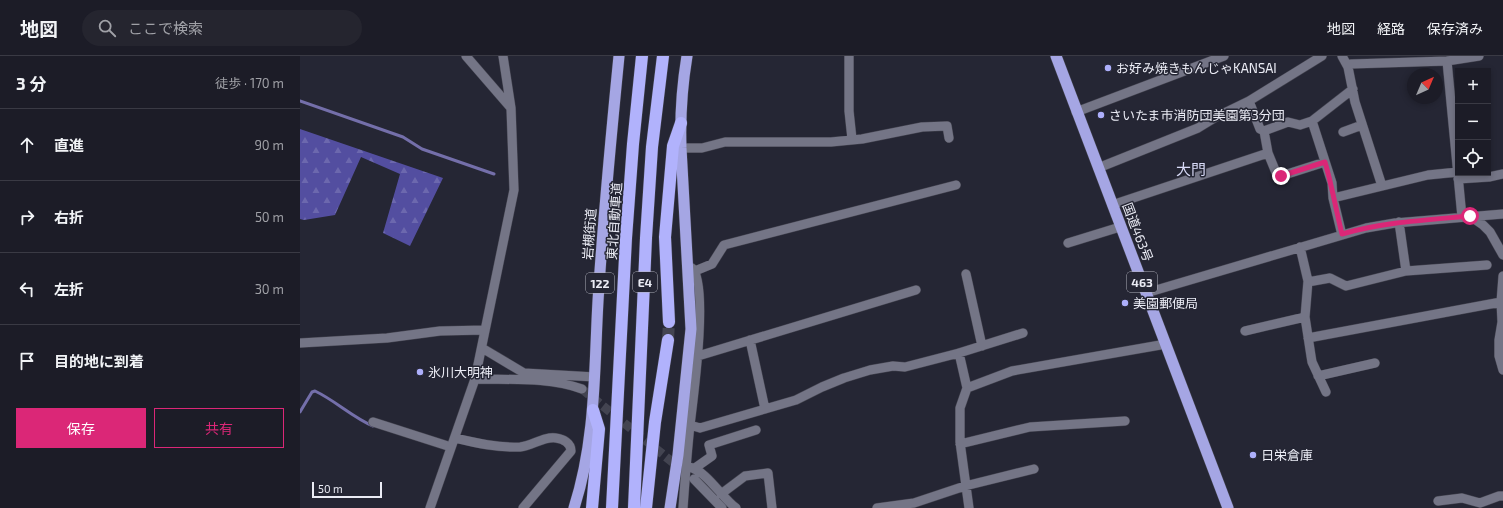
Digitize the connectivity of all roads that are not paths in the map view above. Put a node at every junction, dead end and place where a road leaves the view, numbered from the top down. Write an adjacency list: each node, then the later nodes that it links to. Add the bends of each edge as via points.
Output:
1 (466, 56): 17 (street)
2 (503, 56): 17 (street)
3 (618, 56): 73 (highway, 岩槻街道 / 122, via 599,293)
4 (642, 56): 99 (highway, 東北自動車道 / E4, via 627,230)
5 (663, 56): 100 (highway, E4, via 652,147)
6 (687, 56): 20 (highway)
7 (849, 56): 25 (street)
8 (1056, 56): 18 (highway, 国道463号 / 463)
9 (1224, 56): 18 (street)
10 (1322, 56): 16 (street)
11 (1342, 56): 14 (street)
12 (1479, 56): 13 (street)
13 (1447, 61): 14 (street, via 1351,64); 26 (street)
14 (1348, 67): 15 (street)
15 (1353, 89): 19 (street); 21 (street)
16 (1249, 101): 22 (street, via 1260,130); 30 (street, via 1193,130)
17 (511, 108): 58 (street, via 514,190)
18 (1076, 112): 30 (highway, 国道463号 / 463)
19 (1312, 120): 22 (street, via 1300,125 1288,122); 29 (street)
20 (680, 123): 27 (highway); 57 (highway, via 673,146 665,237)
21 (1362, 125): 23 (street); 36 (street)
22 (1264, 131): 28 (street)
23 (1343, 132)
24 (949, 138): 25 (street, via 947,126 922,127)
25 (852, 140): 27 (street, via 725,142 702,148)
26 (1455, 144)
27 (681, 148): 48 (highway)
28 (1268, 153): 29 (street, via 1277,175 1281,176); 38 (street)
29 (1325, 162): 37 (street, via 1332,183)
30 (1098, 168): 38 (highway, 国道463号 / 463)
31 (1503, 174): 34 (street, via 1489,177)
32 (1455, 175): 36 (street, via 1428,175)
33 (1458, 176): 40 (street)
34 (1474, 176)
35 (956, 185): 48 (street, via 724,245 712,264)
36 (1382, 186): 37 (street)
37 (1333, 198): 43 (street)
38 (1112, 205): 42 (highway, 国道463号 / 463)
39 (1503, 214): 40 (street)
40 (1466, 217): 41 (street); 46 (street, via 1483,225 1490,232)
41 (1399, 222): 43 (street); 49 (street)
42 (1120, 227): 44 (street); 54 (highway, 国道463号 / 463)
43 (1342, 234): 45 (street)
44 (1068, 243)
45 (1300, 247): 52 (street); 54 (street)
46 (1503, 255)
47 (1487, 265): 49 (street)
48 (692, 268): 69 (street, via 699,291); 102 (highway, via 691,329)
49 (1406, 271): 52 (street, via 1346,286 1330,278)
50 (966, 274): 66 (street)
51 (1503, 276): 55 (street)
52 (1308, 282): 56 (street)
53 (916, 290): 63 (street)
54 (1146, 293): 65 (highway, 国道463号 / 463)
55 (1501, 302): 61 (street); 71 (street, via 1502,322 1499,340)
56 (1305, 317): 59 (street); 61 (street)
57 (669, 322)
58 (485, 330): 64 (street, via 440,331 387,338); 67 (street)
59 (1245, 331)
60 (1023, 333): 66 (street)
61 (1308, 338): 72 (street, via 1312,362)
62 (668, 340): 101 (highway, via 655,422)
63 (750, 340): 69 (street); 78 (street)
64 (300, 343)
65 (1166, 344): 75 (street, via 1012,371); 109 (highway, 国道463号 / 463)
66 (982, 346): 68 (street)
67 (482, 348): 73 (street, via 524,373); 74 (street)
68 (959, 354): 75 (street); 78 (street, via 906,367 893,366 870,370 844,378 796,400)
69 (698, 356): 82 (street)
70 (1375, 363): 72 (street)
71 (1503, 370)
72 (1318, 376): 77 (street)
73 (595, 377): 79 (highway, 岩槻街道 / 122)
74 (475, 379): 76 (street, via 540,381); 84 (street)
75 (967, 388): 85 (street, via 960,408)
76 (582, 389)
77 (1326, 392)
78 (765, 409): 82 (street, via 700,428)
79 (593, 410): 97 (highway, 岩槻街道 / 122, via 587,459); 98 (highway, via 599,429)
80 (1126, 421): 85 (street, via 1030,426)
81 (373, 422): 86 (street)
82 (690, 425): 87 (street)
83 (756, 430): 87 (street, via 708,445 712,456)
84 (454, 438): 86 (street); 96 (street, via 521,447 555,437 569,443 571,451)
85 (960, 444): 90 (street)
86 (451, 447): 95 (street)
87 (690, 467): 91 (street, via 714,485); 103 (street)
88 (1034, 469): 90 (street)
89 (694, 479): 104 (street)
90 (966, 486): 94 (street); 108 (street)
91 (721, 494): 105 (street); 106 (street, via 745,476 768,473)
92 (1503, 496): 93 (street, via 1480,503 1462,498)
93 (1438, 501)
94 (906, 506): 107 (street)
95 (430, 508)
96 (523, 508)
97 (574, 508)
98 (592, 508)
99 (612, 508)
100 (634, 508)
101 (646, 508)
102 (670, 508)
103 (683, 508)
104 (722, 508)
105 (736, 508)
106 (772, 508)
107 (877, 508)
108 (969, 508)
109 (1228, 508)

